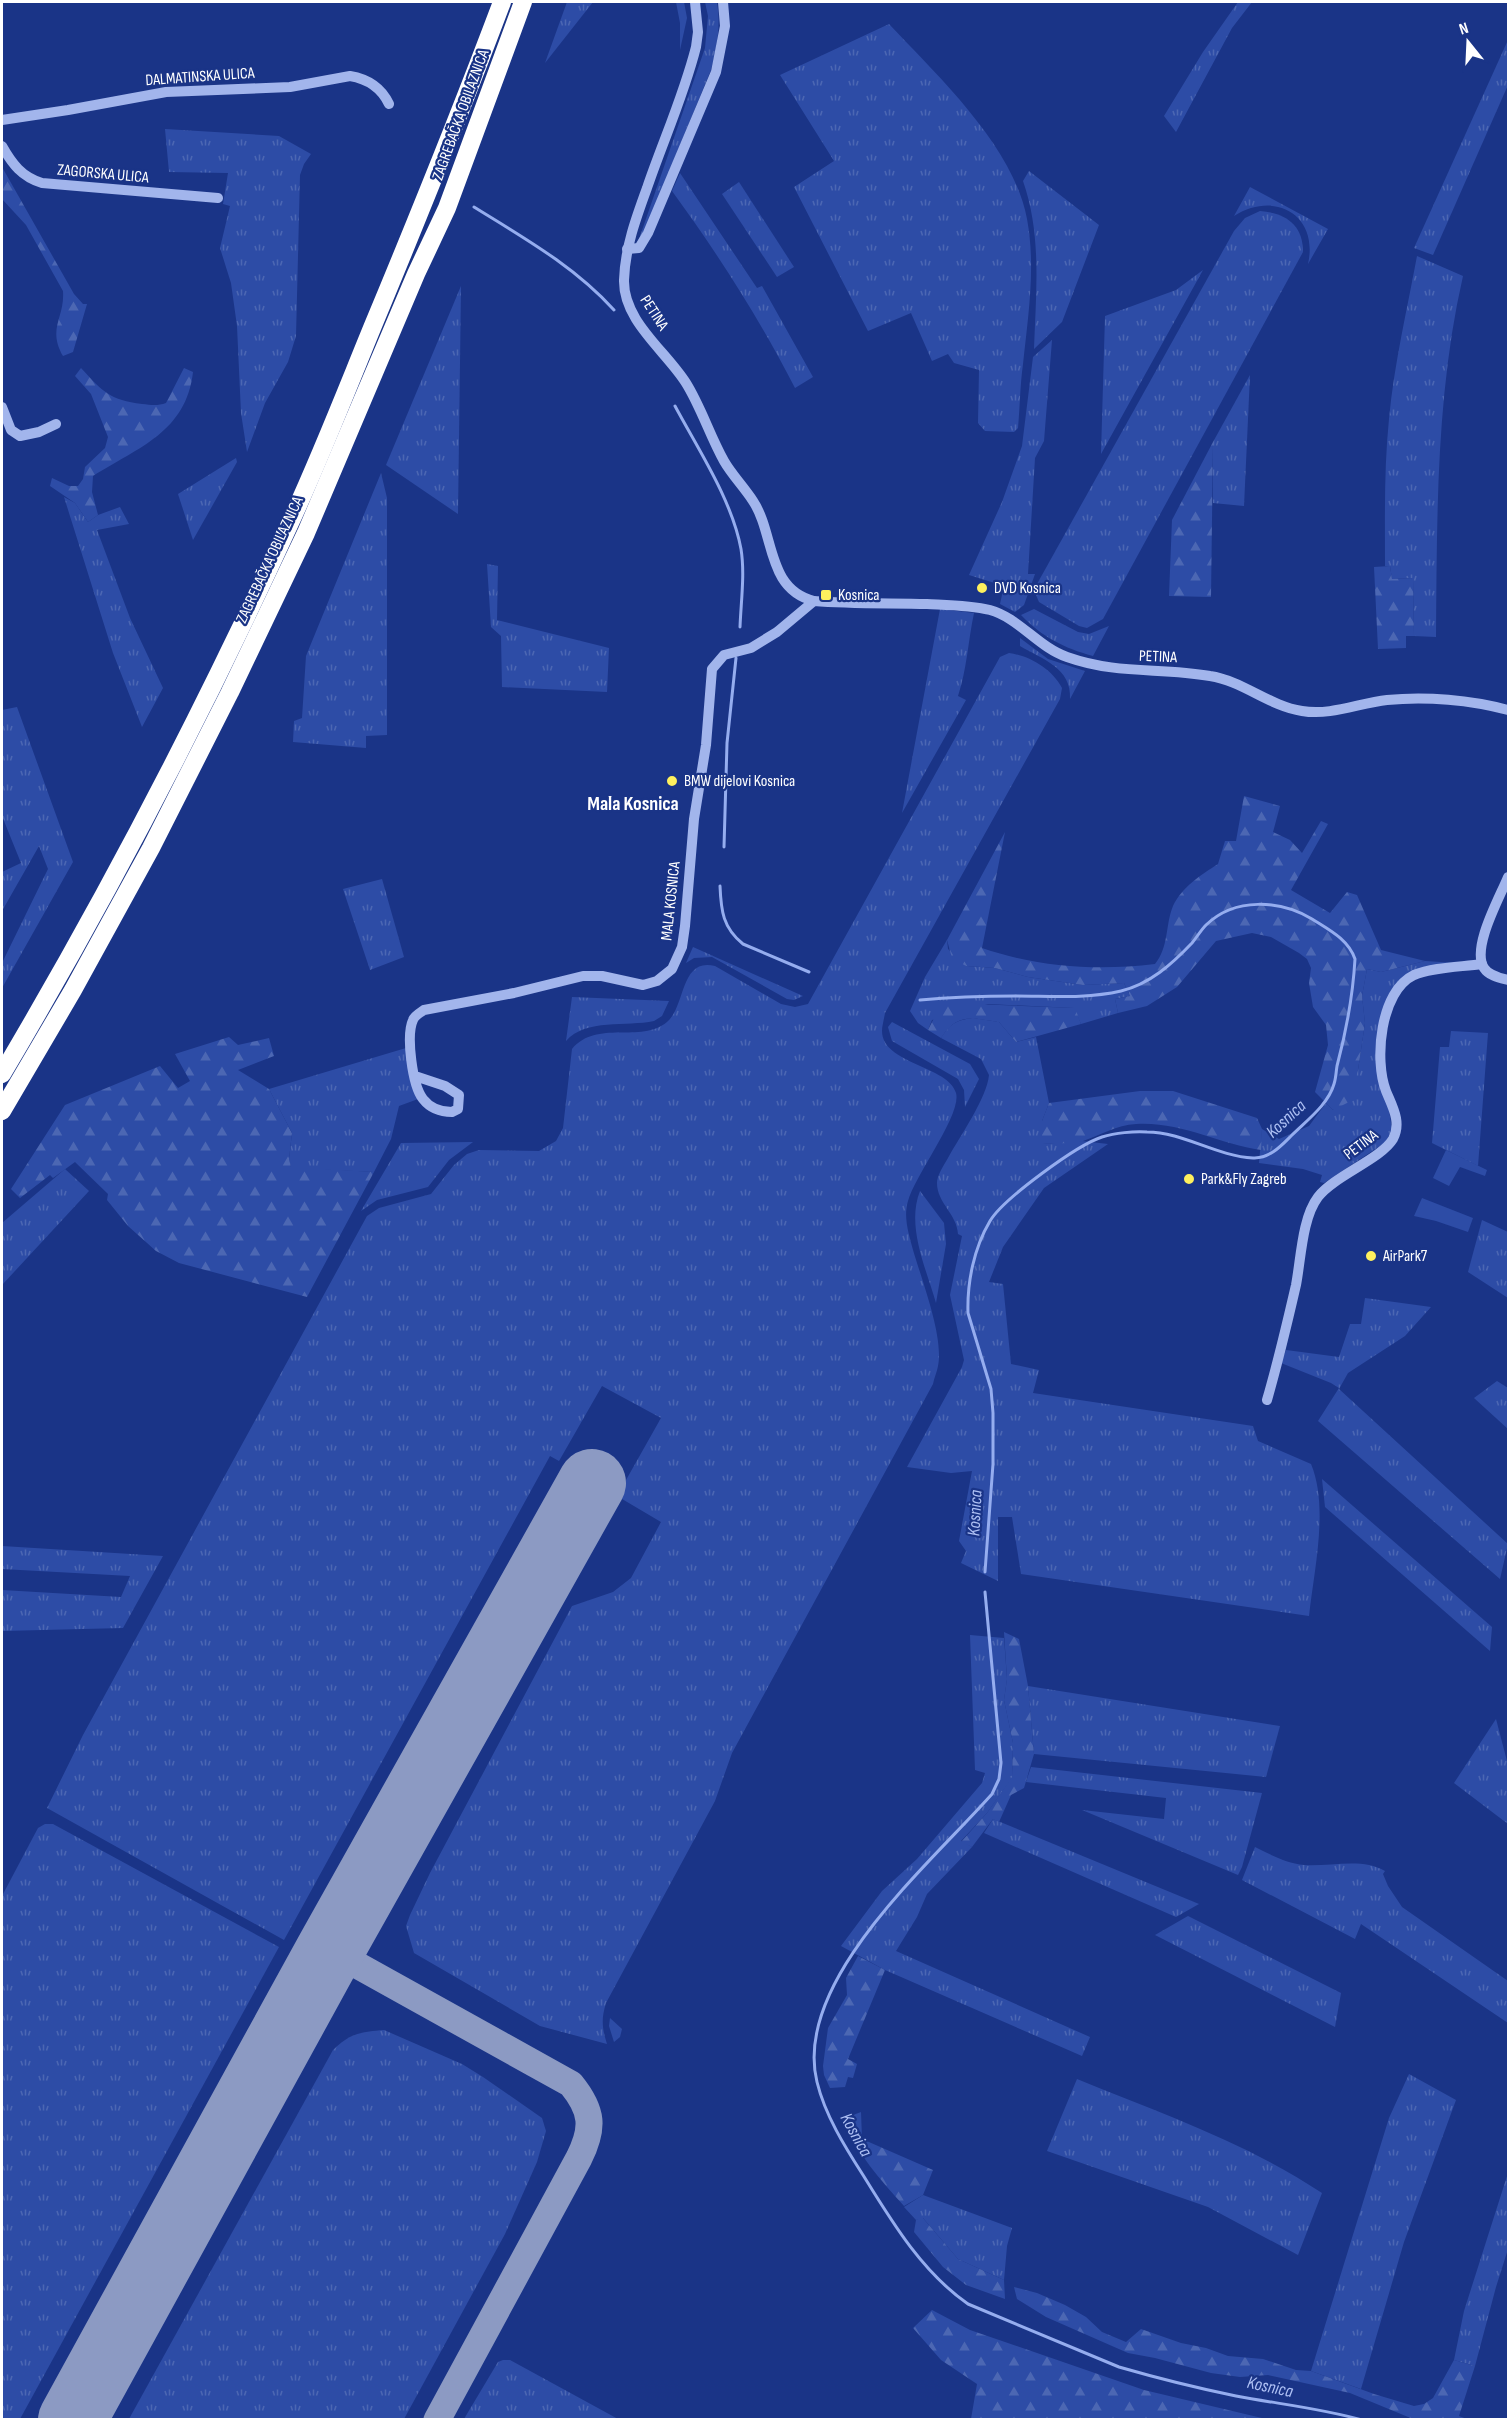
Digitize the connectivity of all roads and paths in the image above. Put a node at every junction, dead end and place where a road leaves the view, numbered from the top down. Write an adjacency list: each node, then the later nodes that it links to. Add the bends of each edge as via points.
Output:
1 (502, 2): 17 (highway, ZAGREBAČKA OBILAZNICA, via 450,139 289,525 213,685 133,839)
2 (523, 2): 19 (highway, ZAGREBAČKA OBILAZNICA, via 447,208 306,533 151,848)
3 (695, 2): 9 (street, PETINA, via 698,32 692,63)
4 (723, 2): 9 (street, via 725,26 716,72 648,233 639,248)
5 (389, 104): 6 (street, DALMATINSKA ULICA, via 378,87 350,76 290,87 165,92)
6 (2, 120)
7 (2, 146): 8 (street, ZAGORSKA ULICA, via 18,170 42,183)
8 (218, 198)
9 (627, 249): 12 (street, PETINA, via 624,282 630,309 687,385 724,461 755,504 779,573 792,590)
10 (2, 407): 11 (street, via 11,430 20,436)
11 (56, 424)
12 (814, 601): 13 (street, PETINA, via 989,610 1015,622 1048,649 1065,657 1111,669 1210,676 1306,712 1401,700 1482,704); 18 (street, MALA KOSNICA, via 777,632 751,648 724,655 716,663 711,676 682,947 672,969 644,985 583,976 423,1010 413,1020 410,1033)
13 (1509, 710)
14 (1509, 877): 15 (street, via 1480,946)
15 (1482, 964): 16 (street, via 1489,973); 20 (street, PETINA, via 1415,975 1390,999 1381,1055 1383,1080 1396,1119 1393,1138 1325,1188 1316,1199 1306,1227)
16 (1509, 980)
17 (2, 1074)
18 (415, 1077)
19 (2, 1111)
20 (1267, 1400)

